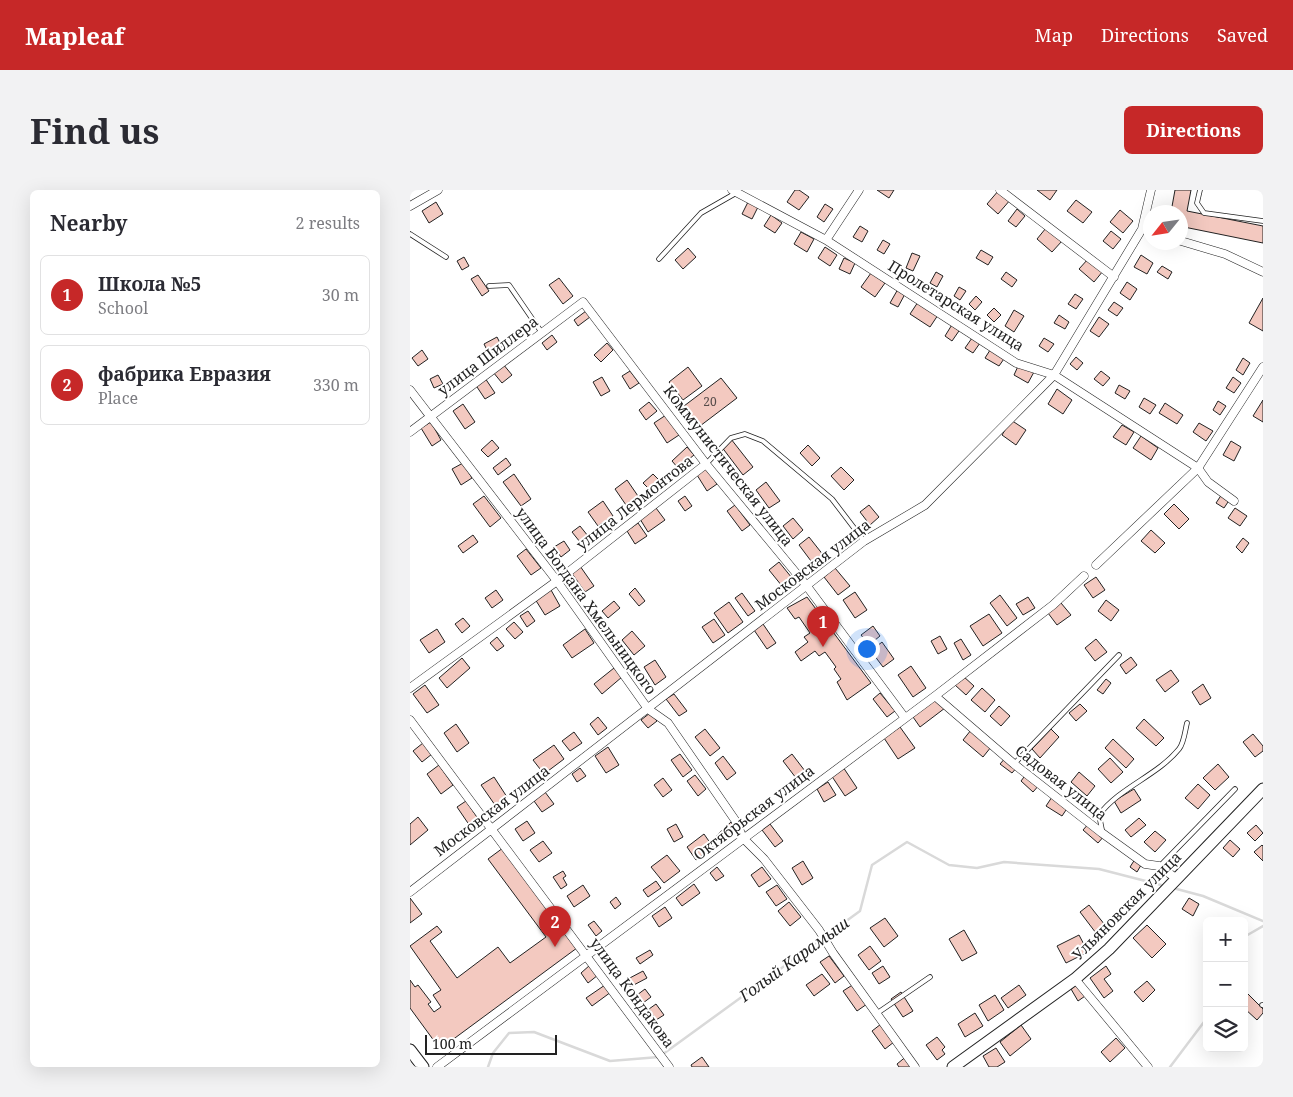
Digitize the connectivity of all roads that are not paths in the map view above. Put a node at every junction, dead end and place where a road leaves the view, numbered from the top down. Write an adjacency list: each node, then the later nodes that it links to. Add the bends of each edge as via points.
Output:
1 (438, 190): 7 (street)
2 (859, 190): 11 (street)
3 (1000, 190): 16 (street)
4 (1151, 190): 9 (street, Московская улица)
5 (1200, 190): 8 (lane, via 1197,203 1204,213)
6 (734, 191): 11 (street, Пролетарская улица); 14 (lane, via 701,214)
7 (410, 206)
8 (1263, 221)
9 (1142, 229): 16 (street, Московская улица)
10 (410, 234): 13 (lane)
11 (826, 240): 21 (street, Пролетарская улица, via 1016,362)
12 (1188, 243): 15 (street, via 1225,254)
13 (446, 257)
14 (659, 259)
15 (1263, 272)
16 (1114, 277): 21 (street, Московская улица)
17 (489, 286): 19 (lane, via 508,285)
18 (583, 302): 19 (street, улица Шиллера); 25 (street, Коммунистическая улица)
19 (542, 333): 23 (street, улица Шиллера)
20 (1263, 368): 26 (street)
21 (1054, 375): 26 (street, Пролетарская улица); 28 (street, Московская улица, via 925,504)
22 (410, 390): 23 (street, улица Богдана Хмельницкого)
23 (430, 417): 24 (street, улица Шиллера); 31 (street, улица Богдана Хмельницкого)
24 (410, 432)
25 (706, 464): 28 (lane, via 730,438 745,434 763,440 832,499); 31 (street, улица Лермонтова); 32 (street, Коммунистическая улица)
26 (1198, 468): 27 (street, Пролетарская улица, via 1208,482); 29 (street)
27 (1234, 501)
28 (864, 541): 32 (street, Московская улица)
29 (1096, 565)
30 (1084, 576): 35 (street, Октябрьская улица, via 1053,605)
31 (557, 581): 34 (street, улица Лермонтова); 36 (street, улица Богдана Хмельницкого)
32 (806, 586): 36 (street, Московская улица); 37 (street, Коммунистическая улица)
33 (1119, 654): 40 (lane)
34 (410, 688)
35 (935, 696): 37 (street, Октябрьская улица); 40 (street, Садовая улица)
36 (648, 709): 43 (street, Московская улица); 45 (street, улица Богдана Хмельницкого, via 668,723 735,820)
37 (905, 718): 45 (street, Октябрьская улица)
38 (410, 720): 43 (street, улица Кондакова)
39 (1187, 723): 44 (lane, via 1180,748 1108,804 1099,815)
40 (1014, 764): 44 (street, Садовая улица)
41 (1235, 789): 46 (lane)
42 (1263, 789): 47 (street, Ульяновская улица)
43 (491, 829): 48 (street, Московская улица); 49 (street, улица Кондакова)
44 (1102, 833): 46 (street, Садовая улица, via 1145,864)
45 (743, 838): 49 (street, Октябрьская улица); 52 (street, улица Богдана Хмельницкого, via 764,859 819,930)
46 (1159, 866): 47 (street, Садовая улица)
47 (1177, 879): 51 (street, Ульяновская улица)
48 (410, 892)
49 (586, 954): 54 (street, улица Кондакова); 56 (street, Октябрьская улица)
50 (930, 977): 52 (lane)
51 (1075, 979): 58 (street, Ульяновская улица); 59 (street)
52 (876, 1014): 57 (street, улица Богдана Хмельницкого)
53 (410, 1050): 55 (street)
54 (669, 1066)
55 (423, 1067)
56 (436, 1067)
57 (915, 1067)
58 (953, 1067)
59 (1148, 1067)

